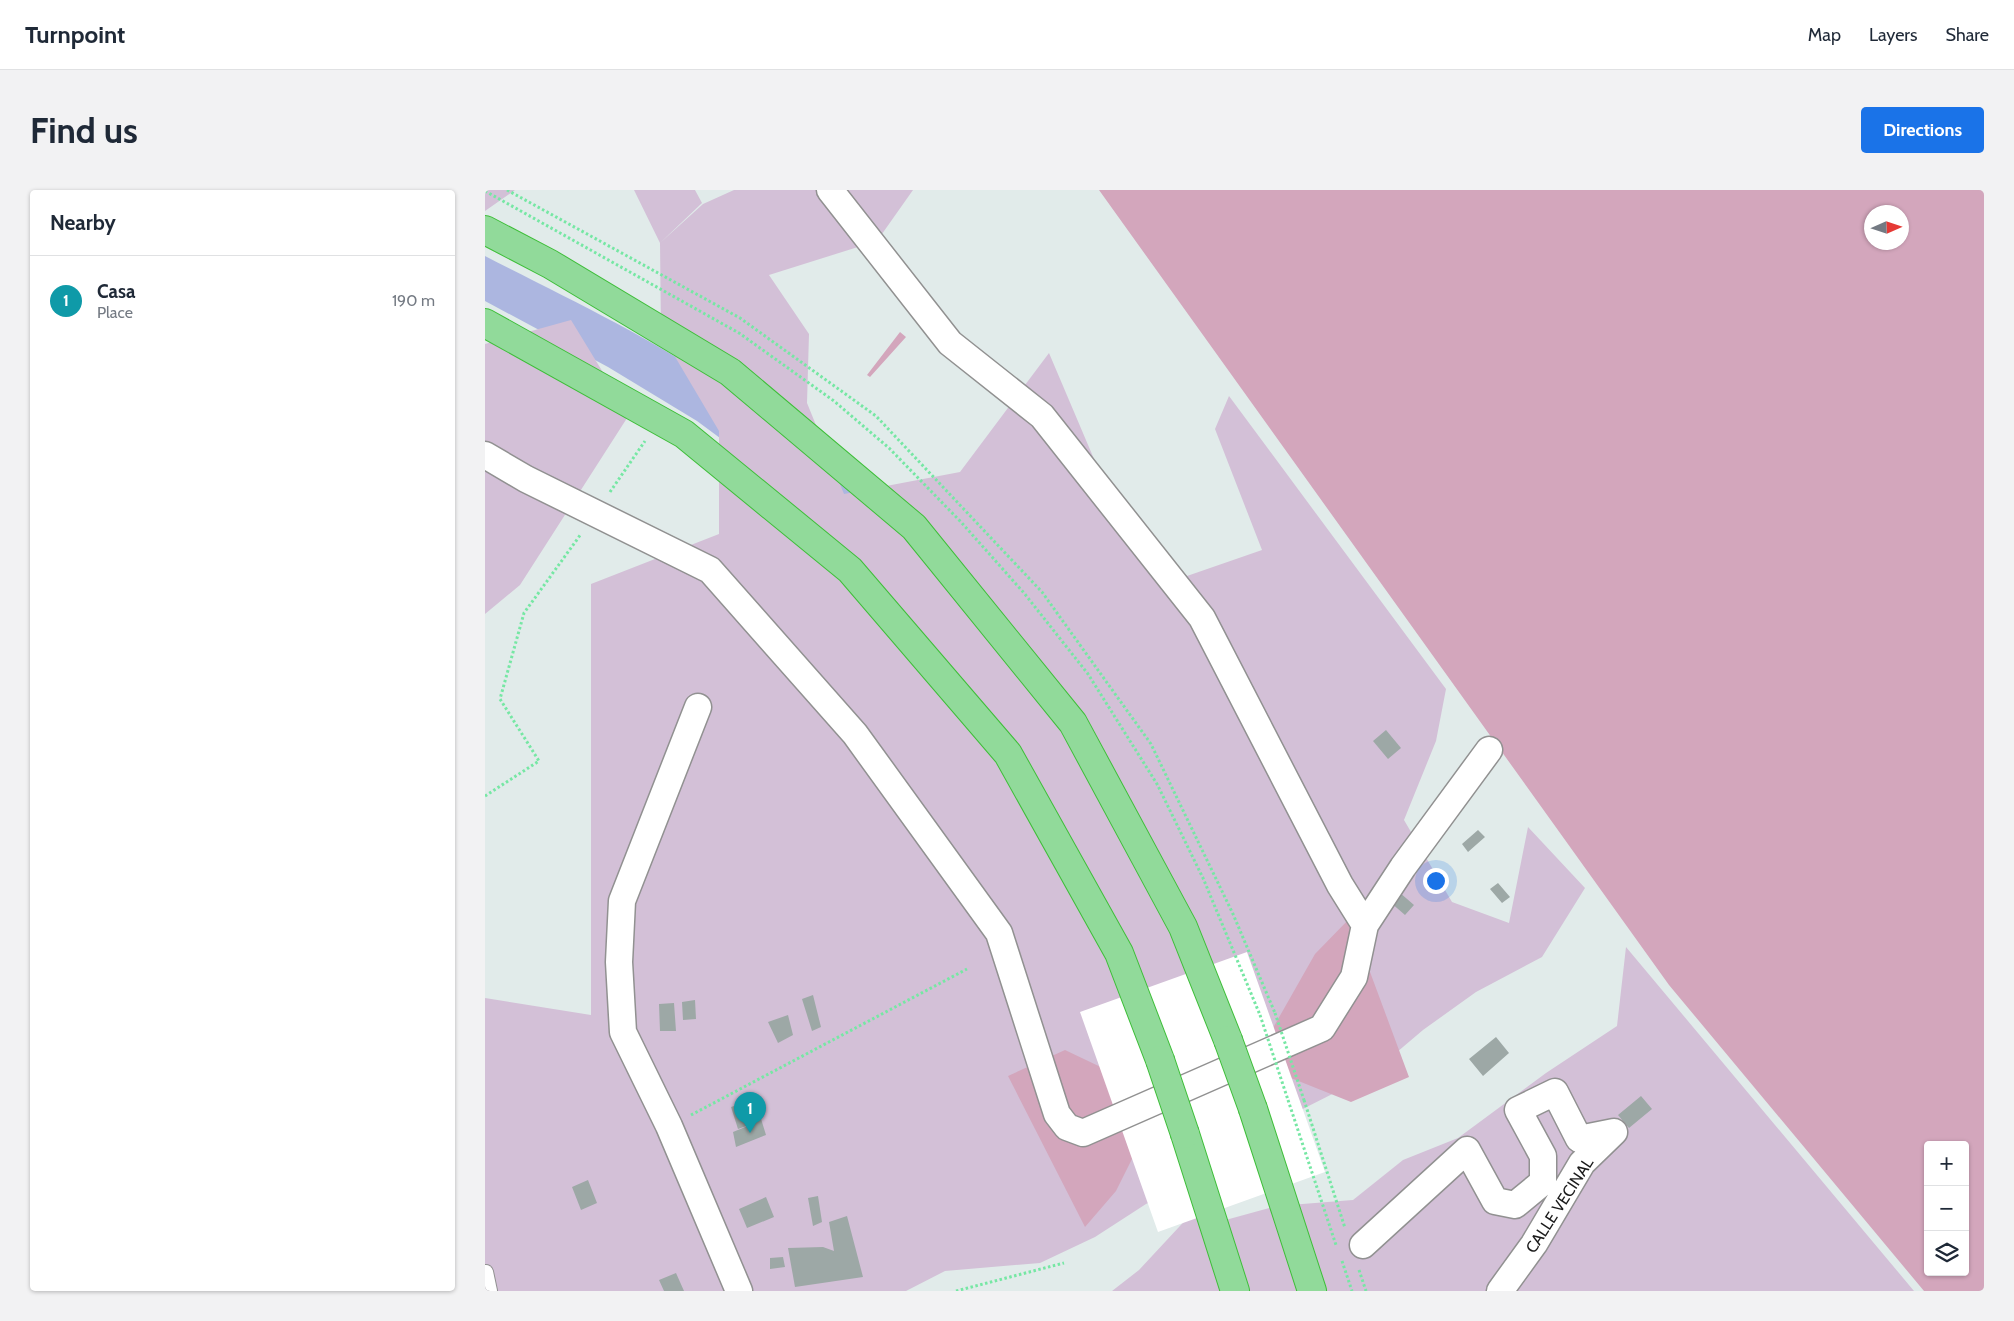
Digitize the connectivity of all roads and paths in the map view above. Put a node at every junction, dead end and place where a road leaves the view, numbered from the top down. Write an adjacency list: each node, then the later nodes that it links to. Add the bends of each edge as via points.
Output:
1 (830, 190): 10 (street, via 950,343 1042,416 1202,618 1340,885)
2 (485, 230): 22 (highway, bridge, via 550,264 730,372 914,527 1073,723 1183,927 1253,1109)
3 (485, 323): 4 (highway)
4 (659, 420): 6 (path); 21 (highway, bridge, via 684,434 850,570 1008,754 1119,953 1161,1060)
5 (485, 454): 6 (street)
6 (595, 514): 9 (path, via 523,613 500,699 539,761); 10 (street, via 709,570 855,734 999,933 1057,1114 1067,1127 1083,1133 1322,1028 1354,978)
7 (698, 707): 14 (street, via 622,900 619,962 623,1032)
8 (1489, 750): 10 (street, via 1403,867)
9 (485, 796)
10 (1365, 925)
11 (967, 969): 14 (path)
12 (1275, 1013): 15 (path, bridge)
13 (1260, 1015): 23 (path, bridge)
14 (669, 1126): 19 (street)
15 (1356, 1248): 24 (path); 25 (street, CALLE VECINAL, via 1467,1150 1495,1201 1515,1205 1543,1182 1543,1156 1518,1110 1555,1092 1579,1139 1614,1132 1582,1163 1534,1244)
16 (1064, 1263): 20 (path)
17 (487, 1272): 18 (lane)
18 (489, 1291)
19 (739, 1291)
20 (956, 1291)
21 (1235, 1291)
22 (1312, 1291)
23 (1352, 1291)
24 (1366, 1291)
25 (1500, 1291)

